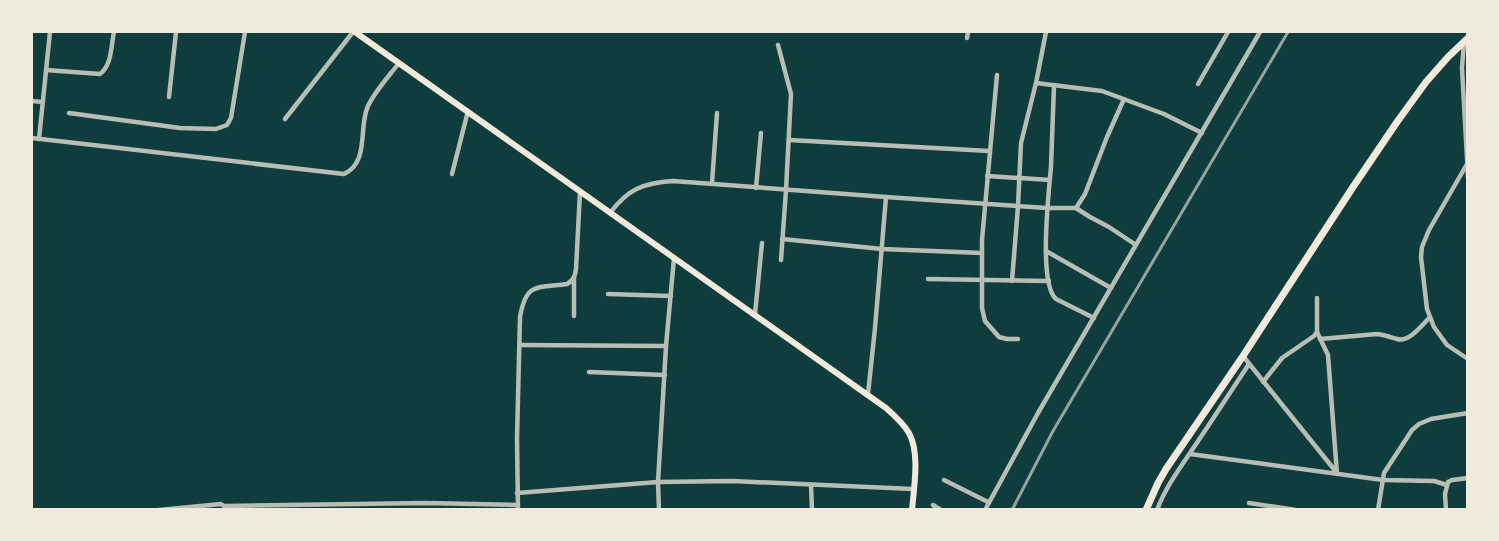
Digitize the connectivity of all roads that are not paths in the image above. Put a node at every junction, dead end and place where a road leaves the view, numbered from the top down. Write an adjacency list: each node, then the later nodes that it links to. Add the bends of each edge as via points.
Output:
1 (50, 32): 15 (street)
2 (114, 32): 15 (street, via 106,68 100,75)
3 (176, 32): 20 (street)
4 (245, 32): 25 (street, via 227,126 180,128)
5 (354, 32): 14 (main road); 27 (street)
6 (968, 32): 11 (street)
7 (1046, 32): 17 (street)
8 (1228, 32): 18 (street)
9 (1260, 32): 29 (street)
10 (1461, 32): 12 (main road)
11 (967, 39)
12 (1466, 39): 34 (street, via 1462,68); 76 (main road, via 1426,82 1397,122)
13 (778, 45): 32 (street, via 791,94)
14 (399, 63): 24 (main road); 31 (street, via 367,107 359,159 344,174)
15 (46, 70): 23 (street)
16 (996, 75): 33 (street)
17 (1036, 83): 19 (street); 38 (street, via 1021,142)
18 (1198, 84)
19 (1054, 86): 21 (street, via 1102,91); 39 (street)
20 (169, 97)
21 (1124, 99): 29 (street); 48 (street)
22 (32, 101): 23 (street)
23 (43, 102): 31 (street)
24 (468, 111): 35 (street); 43 (main road)
25 (69, 113)
26 (717, 113): 40 (street)
27 (285, 119)
28 (761, 133): 41 (street)
29 (1202, 133): 52 (street)
30 (32, 138): 31 (street)
31 (39, 139)
32 (789, 140): 33 (street); 42 (street)
33 (989, 151): 36 (street)
34 (1467, 164): 37 (street); 69 (street, via 1422,247)
35 (452, 174)
36 (987, 176): 38 (street); 45 (street)
37 (1467, 177)
38 (1020, 179): 39 (street); 46 (street)
39 (1050, 180): 47 (street)
40 (712, 183): 41 (street); 49 (street, via 647,184 625,196)
41 (756, 188): 42 (street)
42 (786, 190): 44 (street); 50 (street)
43 (580, 192): 49 (main road); 58 (street)
44 (886, 198): 45 (street); 53 (street)
45 (984, 204): 46 (street); 55 (street)
46 (1018, 206): 47 (street); 61 (street)
47 (1047, 208): 48 (street); 54 (street)
48 (1076, 208): 52 (street)
49 (610, 213): 56 (main road)
50 (782, 239): 53 (street); 57 (street)
51 (762, 243): 67 (street)
52 (1136, 245): 63 (street)
53 (882, 249): 55 (street); 82 (street)
54 (1046, 251): 62 (street); 63 (street)
55 (982, 253): 60 (street)
56 (674, 258): 65 (street); 67 (main road)
57 (781, 260)
58 (574, 277): 68 (street); 74 (street, via 567,284 536,288 526,295 520,317)
59 (928, 279): 60 (street)
60 (982, 281): 61 (street); 72 (street, via 985,321 999,337)
61 (1012, 281): 62 (street)
62 (1049, 281): 70 (street, via 1056,299)
63 (1111, 288): 70 (street)
64 (608, 294): 65 (street)
65 (671, 296): 75 (street)
66 (1317, 298): 71 (street)
67 (755, 314): 82 (main road)
68 (574, 316)
69 (1430, 317): 73 (street, via 1401,340 1377,334); 77 (street, via 1447,345)
70 (1094, 318): 94 (street)
71 (1317, 332): 73 (street); 81 (street, via 1282,358)
72 (1018, 339)
73 (1320, 339): 85 (street, via 1328,355)
74 (520, 345): 75 (street); 93 (street)
75 (666, 346): 80 (street)
76 (1243, 356): 78 (street); 105 (main road, via 1162,476)
77 (1467, 359)
78 (1249, 364): 81 (street); 84 (street)
79 (589, 372): 80 (street)
80 (664, 375): 89 (street)
81 (1263, 382): 85 (street)
82 (868, 394): 92 (main road, via 898,419 914,444)
83 (1467, 413): 88 (street, via 1419,424 1389,464)
84 (1190, 454): 85 (street); 106 (street)
85 (1337, 474): 88 (street)
86 (1467, 478): 91 (street, via 1452,480)
87 (944, 480): 94 (street)
88 (1383, 480): 91 (street); 108 (street)
89 (658, 482): 90 (street); 93 (street); 100 (street)
90 (811, 485): 92 (street); 101 (street)
91 (1447, 485): 109 (street)
92 (913, 489): 102 (main road)
93 (517, 493): 97 (street)
94 (988, 502): 104 (street)
95 (1249, 503): 107 (street)
96 (933, 505): 103 (street)
97 (518, 507): 98 (street, via 425,503)
98 (226, 508): 99 (street, via 215,504)
99 (159, 510)
100 (659, 510)
101 (812, 510)
102 (912, 510)
103 (941, 510)
104 (985, 510)
105 (1146, 510)
106 (1157, 510)
107 (1296, 510)
108 (1378, 510)
109 (1446, 510)

